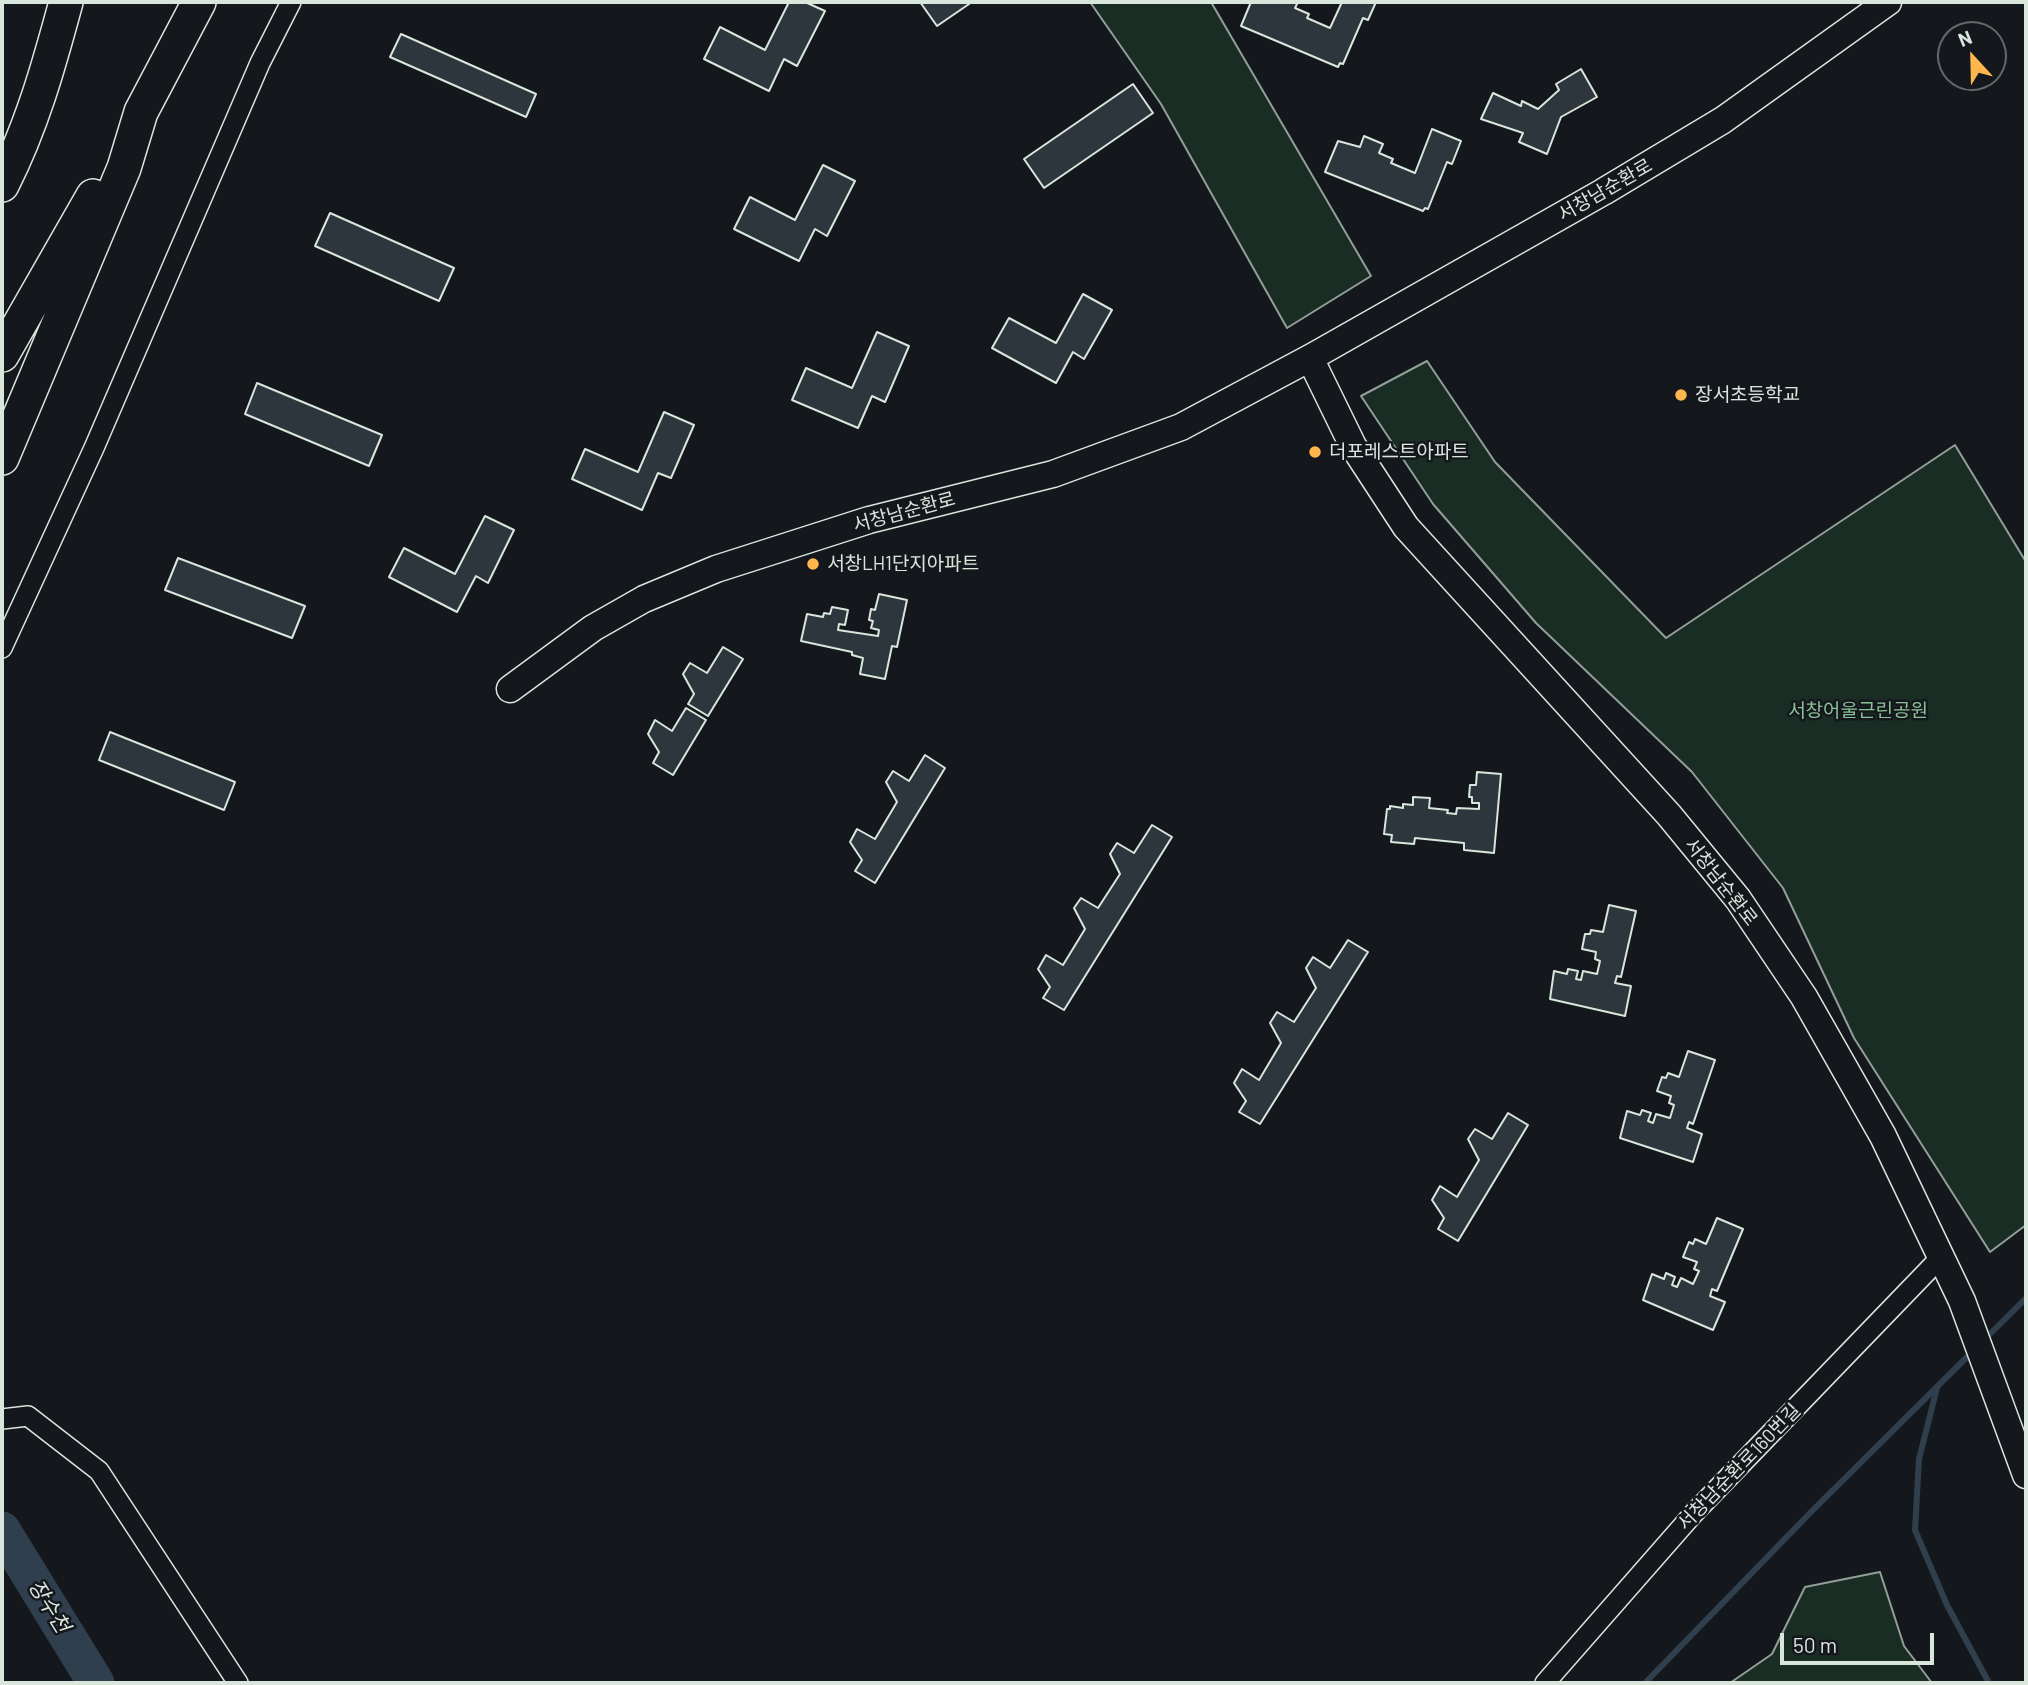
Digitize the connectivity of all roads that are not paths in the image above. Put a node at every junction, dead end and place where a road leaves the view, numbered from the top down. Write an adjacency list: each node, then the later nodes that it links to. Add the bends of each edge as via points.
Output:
1 (66, 2): 6 (highway, via 45,83)
2 (199, 2): 5 (highway)
3 (291, 2): 10 (street)
4 (1888, 2): 8 (street, 서창남순환로, via 1723,120)
5 (141, 112): 7 (highway); 9 (highway, via 124,168)
6 (2, 185)
7 (2, 355)
8 (1310, 358): 11 (street, 서창남순환로, via 1181,427 1053,474 869,520 716,569 644,599 593,628); 12 (street, 서창남순환로, via 1353,446 1406,527 1669,815 1738,899 1804,997 1883,1136)
9 (2, 458)
10 (2, 648)
11 (510, 689)
12 (1941, 1257): 14 (street, 서창남순환로, via 1962,1301); 16 (street, 서창남순환로160번길, via 1694,1513)
13 (2, 1419): 15 (street, via 28,1416 99,1471)
14 (2026, 1475)
15 (237, 1683)
16 (1545, 1683)

